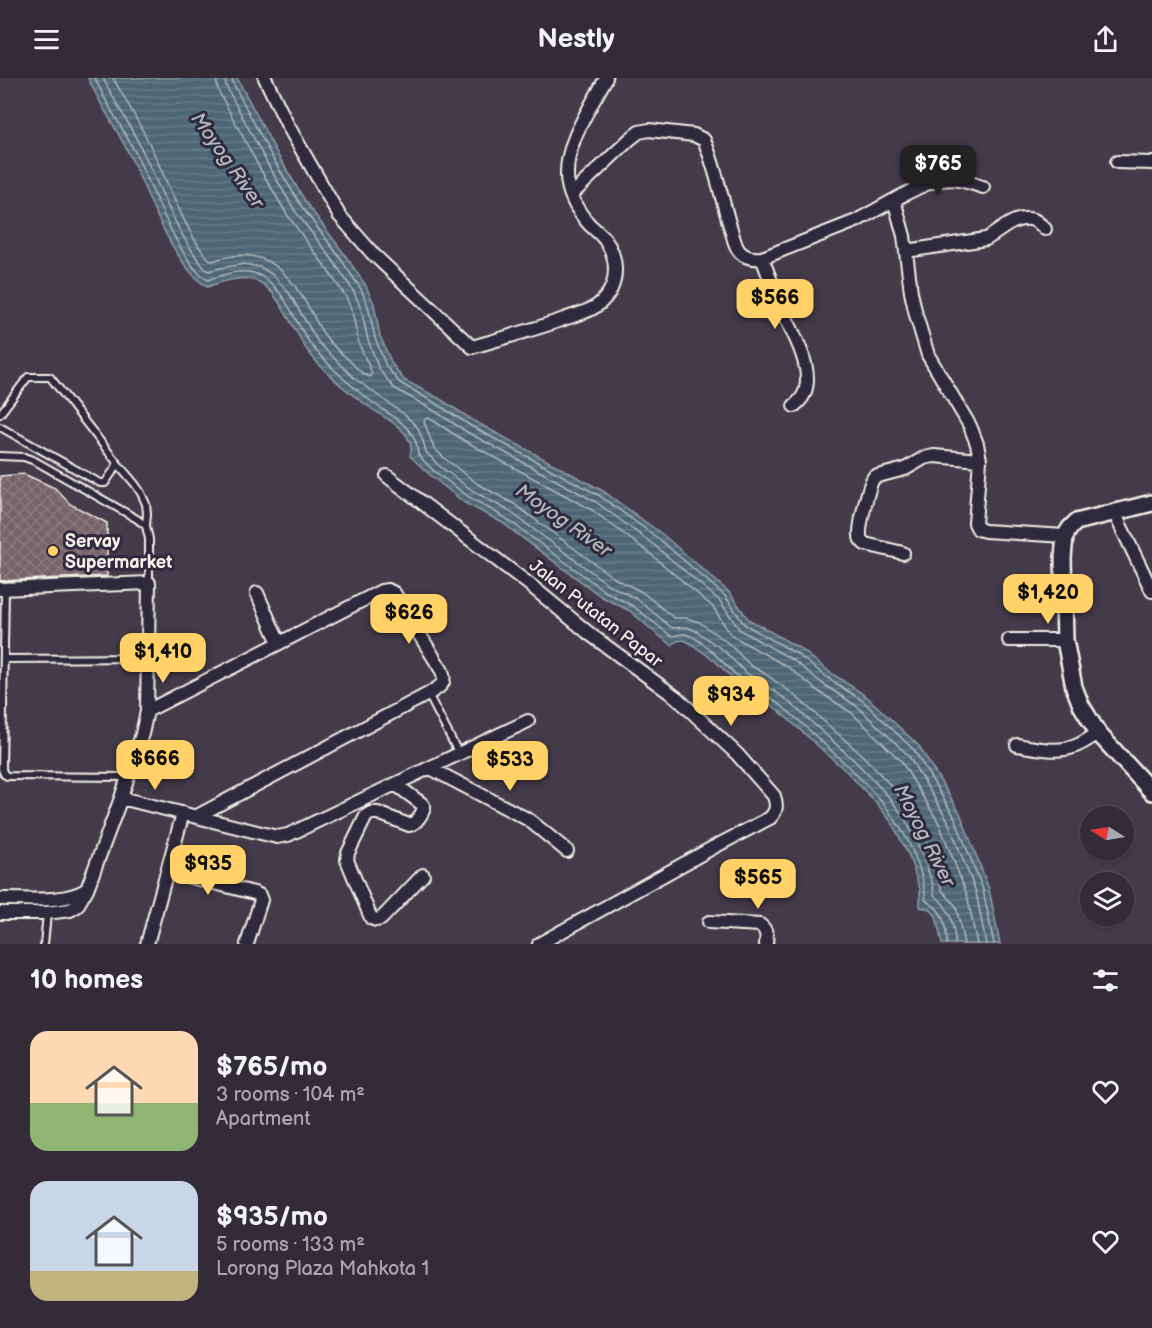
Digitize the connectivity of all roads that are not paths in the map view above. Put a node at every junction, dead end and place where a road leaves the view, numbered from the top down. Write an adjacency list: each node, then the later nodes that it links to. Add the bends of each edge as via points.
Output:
1 (265, 78): 6 (street, via 286,124 339,215 373,254 472,347 590,310 604,300 613,286 612,253 576,208)
2 (606, 78): 6 (street, via 584,116 570,152 567,175)
3 (1117, 162): 4 (street)
4 (1152, 163)
5 (983, 187): 7 (street, via 944,179 928,182)
6 (571, 195): 10 (street, via 639,132 694,135 704,140 709,151 738,250 744,256)
7 (894, 200): 9 (street); 10 (street, via 856,221)
8 (1045, 229): 9 (street, via 1035,220 1022,219 986,239)
9 (906, 251): 15 (street, via 911,292 928,355 969,426)
10 (762, 258): 11 (street, via 807,372 803,398)
11 (794, 406)
12 (0, 414): 16 (lane, via 28,377 50,378)
13 (0, 427): 17 (lane)
14 (0, 456): 19 (lane, via 24,457)
15 (980, 459): 23 (street, via 974,516 978,529); 24 (street, via 934,456 874,477 860,539 865,544)
16 (118, 464): 17 (lane, via 103,484); 22 (lane, via 146,504)
17 (69, 465): 19 (lane)
18 (387, 476): 58 (street, Jalan Putatan Papar, via 677,698 737,754 777,804 770,818)
19 (64, 477): 22 (lane)
20 (1152, 503): 21 (street)
21 (1114, 512): 23 (street, via 1076,522); 27 (street)
22 (146, 526): 25 (lane)
23 (1065, 536): 30 (street)
24 (903, 554)
25 (149, 583): 26 (street); 32 (street)
26 (3, 589): 33 (lane)
27 (1152, 591)
28 (257, 593): 31 (street)
29 (1009, 640): 30 (street)
30 (1065, 640): 37 (street, via 1074,687)
31 (279, 643): 34 (street, via 388,590 394,593 442,671 442,685); 35 (street)
32 (148, 658): 33 (lane); 35 (street)
33 (4, 659): 41 (lane, via 4,774)
34 (428, 694): 39 (lane); 46 (street)
35 (147, 711): 41 (street)
36 (528, 722): 39 (street)
37 (1098, 733): 38 (street, via 1077,746 1058,750); 43 (street)
38 (1017, 745)
39 (459, 754): 40 (street)
40 (430, 768): 42 (street); 47 (street, via 529,820)
41 (128, 777): 44 (street)
42 (395, 784): 46 (street, via 277,837); 49 (street, via 422,804 423,811 409,825 371,813 348,853 371,918 381,919)
43 (1152, 792)
44 (121, 798): 45 (street); 50 (street)
45 (183, 813): 46 (street); 48 (street)
46 (197, 816)
47 (567, 852)
48 (167, 871): 56 (street); 57 (street, via 259,895 261,900)
49 (423, 875)
50 (87, 889): 51 (street, via 70,897); 53 (street, via 77,906)
51 (0, 899)
52 (0, 913): 53 (street)
53 (47, 913): 55 (lane)
54 (709, 922): 59 (street, via 760,925 767,934)
55 (44, 944)
56 (147, 944)
57 (247, 944)
58 (539, 944)
59 (766, 944)

